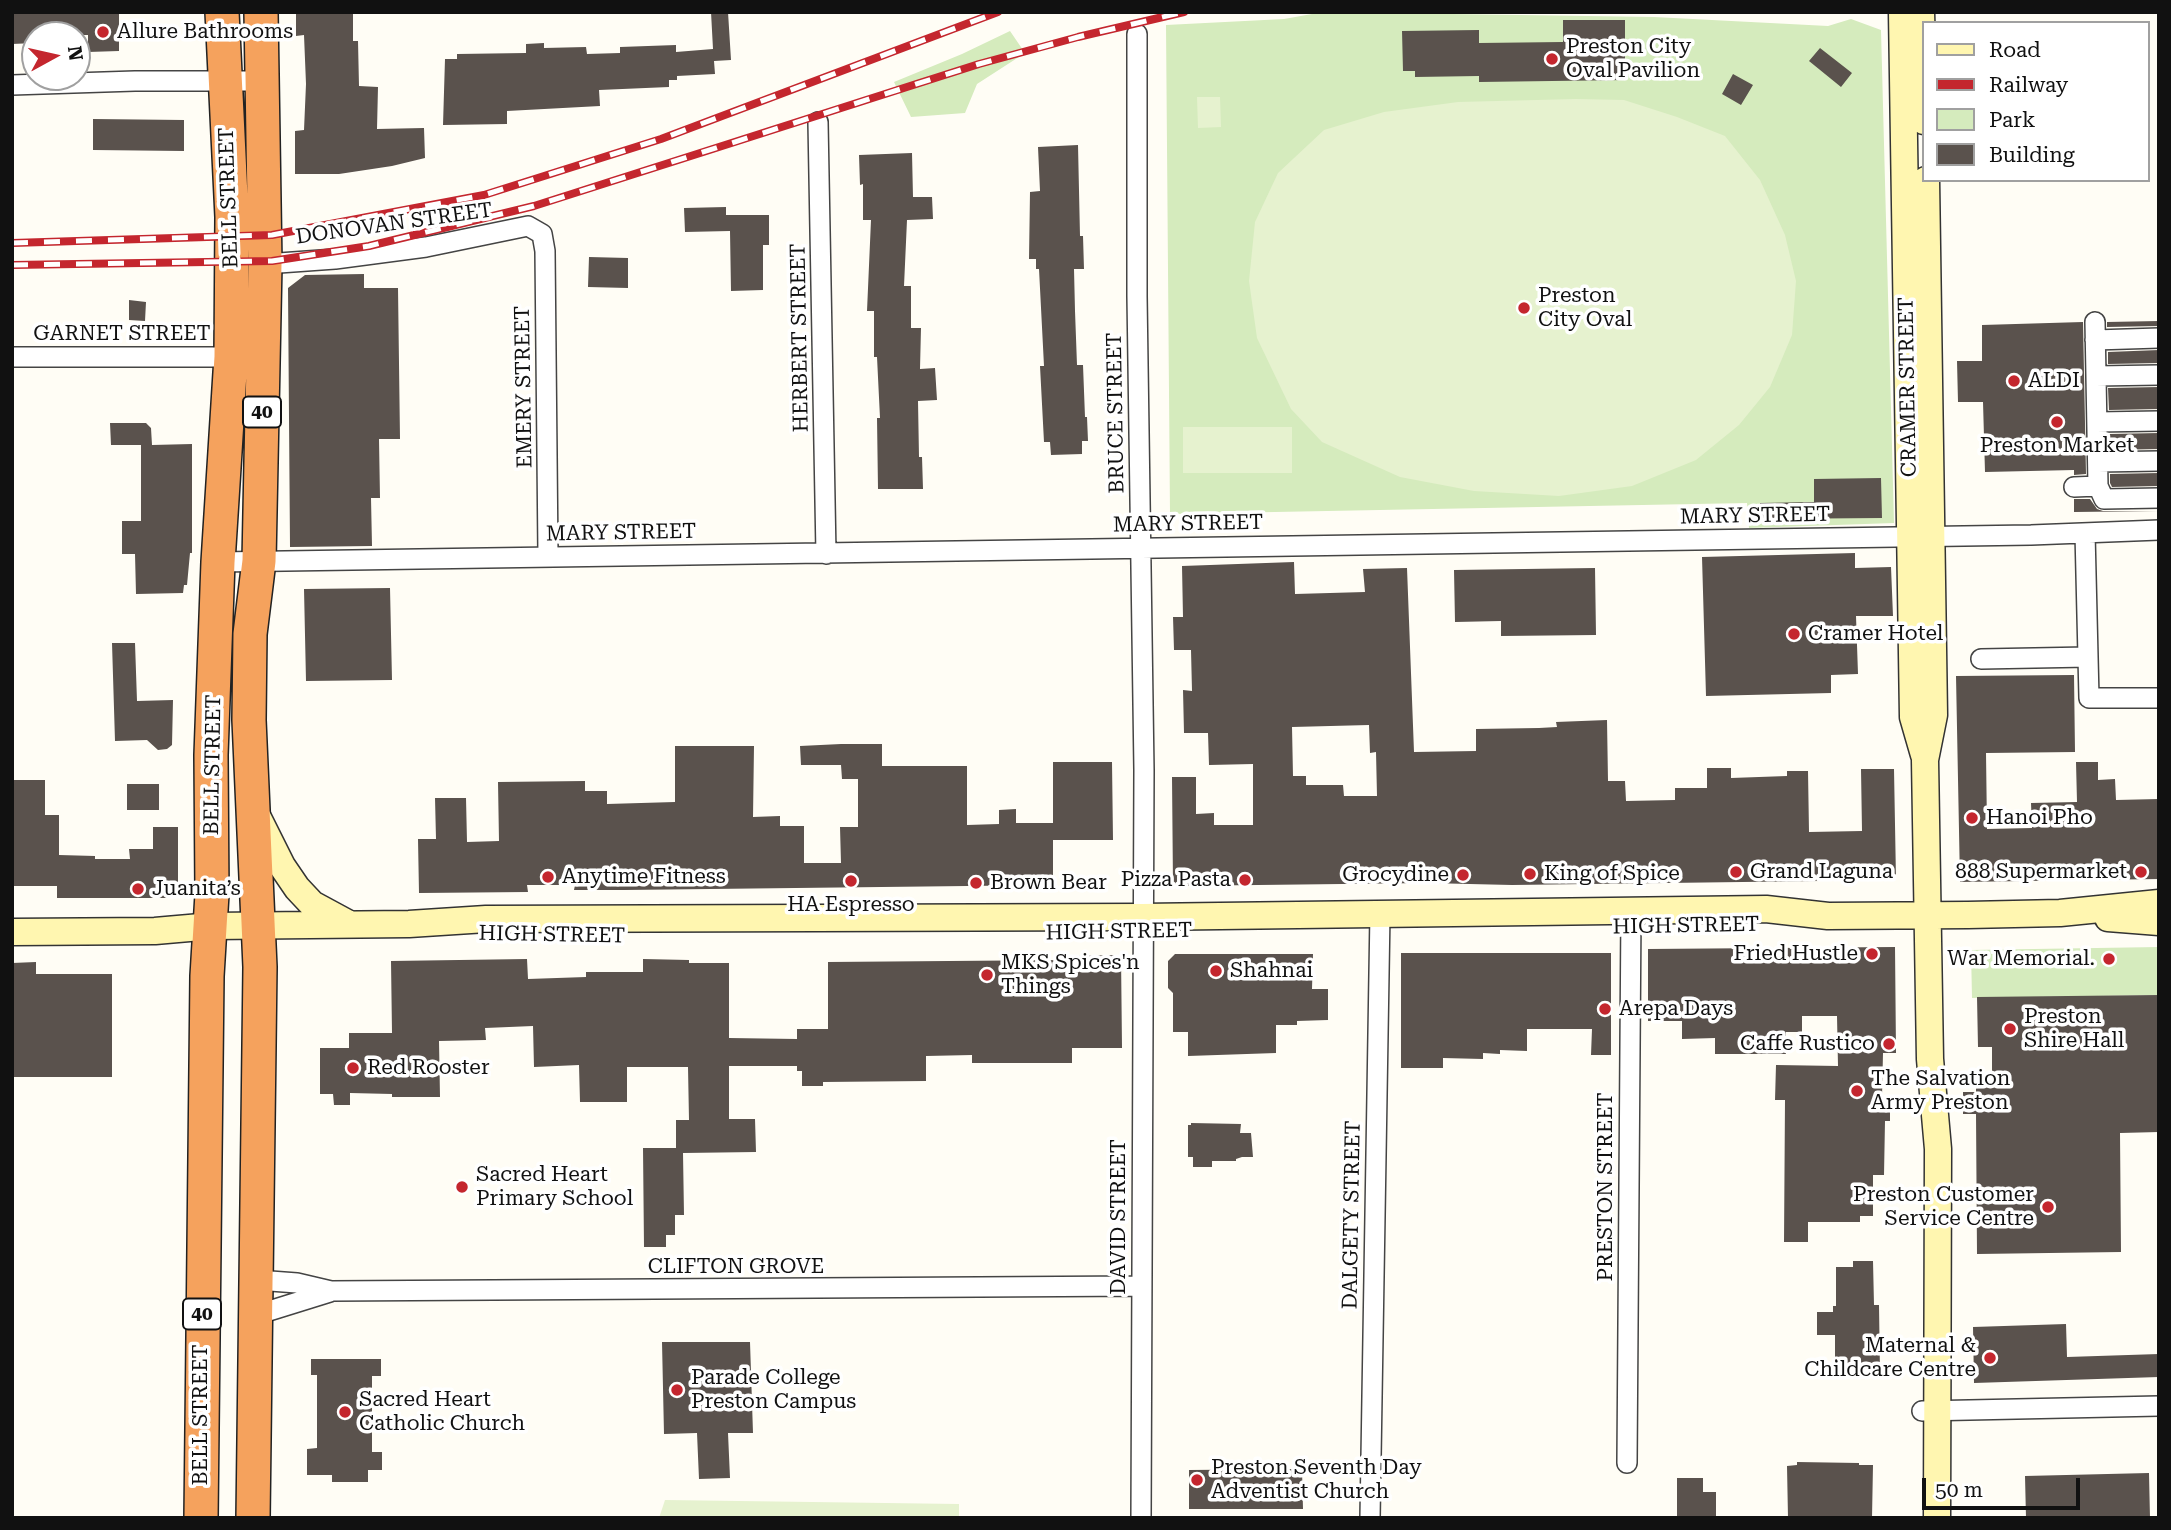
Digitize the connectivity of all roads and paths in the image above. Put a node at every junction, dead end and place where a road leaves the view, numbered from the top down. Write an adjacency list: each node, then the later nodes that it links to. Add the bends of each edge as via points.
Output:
1 (222, 12): 6 (highway, BELL STREET / 40)
2 (261, 12): 7 (highway, BELL STREET / 40)
3 (1902, 12): 28 (main road, CRAMER STREET)
4 (1921, 12): 9 (main road)
5 (1137, 34): 29 (street, BRUCE STREET)
6 (225, 82): 7 (street); 8 (street); 15 (highway, BELL STREET / 40, via 232,217)
7 (262, 82): 13 (highway, BELL STREET / 40)
8 (12, 85)
9 (1923, 85)
10 (818, 122): 30 (street, HERBERT STREET)
11 (1926, 182): 28 (main road, CRAMER STREET, via 1932,455)
12 (528, 226): 13 (street, DONOVAN STREET, via 426,247); 31 (street, EMERY STREET, via 542,234 545,251)
13 (265, 264): 32 (highway, BELL STREET / 40)
14 (2159, 338): 18 (street, via 2095,331)
15 (231, 356): 16 (street, GARNET STREET); 33 (highway, BELL STREET / 40)
16 (12, 357)
17 (2159, 374): 18 (street)
18 (2096, 376): 20 (street)
19 (2159, 421): 20 (street)
20 (2097, 422): 22 (street)
21 (2159, 461): 22 (street)
22 (2098, 462): 23 (street)
23 (2098, 486): 24 (street); 25 (street, via 2104,499)
24 (2074, 487)
25 (2159, 498)
26 (2159, 530): 27 (street, MARY STREET)
27 (2085, 533): 28 (street, MARY STREET); 34 (street)
28 (1921, 536): 29 (street, MARY STREET); 40 (main road, CRAMER STREET, via 1934,715 1925,760)
29 (1141, 548): 30 (street, MARY STREET); 44 (street, BRUCE STREET)
30 (826, 554): 31 (street, MARY STREET)
31 (548, 556): 32 (street, MARY STREET)
32 (258, 561): 33 (street, MARY STREET); 37 (highway, BELL STREET / 40, via 250,634)
33 (218, 562): 46 (highway, BELL STREET / 40, via 211,755)
34 (2088, 657): 35 (street); 36 (street, via 2089,698)
35 (1981, 659)
36 (2159, 698)
37 (255, 810): 45 (main road, via 297,888 312,904); 47 (highway, BELL STREET / 40)
38 (2159, 903): 39 (main road, HIGH STREET)
39 (2060, 913): 40 (main road, HIGH STREET); 43 (main road, HIGH STREET)
40 (1928, 915): 41 (main road, HIGH STREET, via 1828,916 1766,909); 54 (main road, CRAMER STREET, via 1930,1059 1938,1149)
41 (1631, 918): 42 (main road, HIGH STREET); 55 (street, PRESTON STREET)
42 (1380, 921): 44 (main road, HIGH STREET); 59 (street, DALGETY STREET)
43 (2159, 922)
44 (1142, 924): 45 (main road, HIGH STREET, via 486,919); 50 (street, DAVID STREET)
45 (351, 925): 47 (main road, HIGH STREET)
46 (212, 926): 47 (main road, HIGH STREET); 48 (main road, HIGH STREET); 56 (highway, BELL STREET / 40, via 207,976)
47 (260, 926): 49 (highway, BELL STREET / 40)
48 (12, 932)
49 (257, 1280): 51 (street, CLIFTON GROVE); 52 (highway, BELL STREET / 40)
50 (1141, 1286): 51 (street, CLIFTON GROVE); 58 (street, DAVID STREET)
51 (331, 1291): 52 (street, CLIFTON GROVE)
52 (256, 1315): 57 (highway, BELL STREET / 40)
53 (2159, 1406): 54 (street)
54 (1930, 1411): 60 (main road); 61 (main road)
55 (1628, 1463)
56 (201, 1518)
57 (253, 1518)
58 (1141, 1518)
59 (1370, 1518)
60 (1922, 1518)
61 (1937, 1518)

